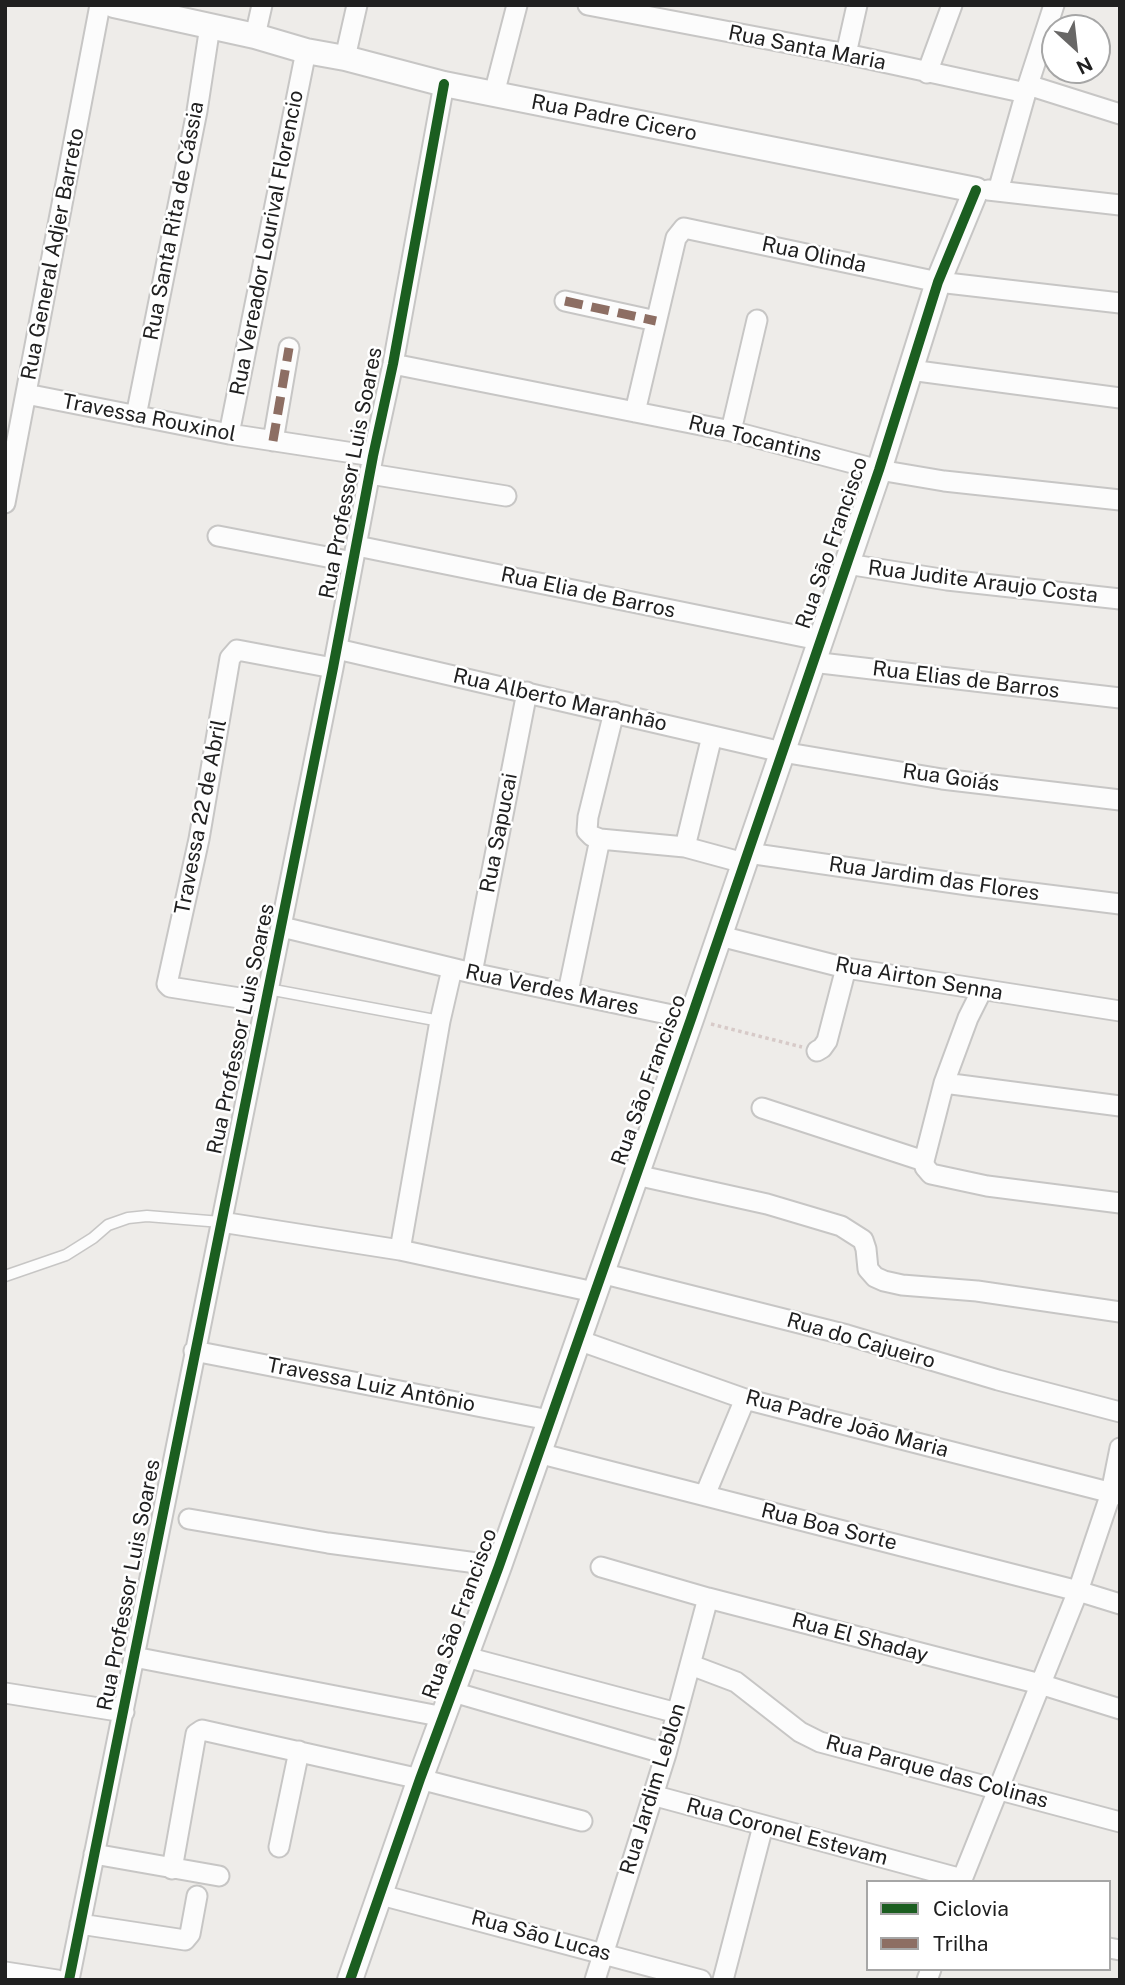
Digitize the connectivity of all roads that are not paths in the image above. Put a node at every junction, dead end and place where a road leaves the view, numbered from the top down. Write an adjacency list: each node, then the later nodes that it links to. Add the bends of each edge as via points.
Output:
1 (100, 5): 31 (street, Rua General Adjer Barreto)
2 (114, 5): 10 (street, Rua Padre Cicero)
3 (261, 5): 12 (street)
4 (357, 5): 15 (street)
5 (517, 5): 19 (street)
6 (588, 5): 14 (street, Rua Santa Maria)
7 (857, 5): 14 (street)
8 (952, 5): 16 (street)
9 (1054, 5): 18 (street, Rua São Francisco)
10 (177, 11): 11 (street, Rua Padre Cicero)
11 (210, 26): 12 (street, Rua Padre Cicero); 34 (street, Rua Santa Rita de Cássia)
12 (255, 36): 13 (street, Rua Padre Cicero)
13 (306, 51): 15 (street, Rua Padre Cicero); 36 (street, Rua Vereador Lourival Florencio)
14 (846, 54): 16 (street, Rua Santa Maria)
15 (345, 58): 17 (street, Rua Padre Cicero)
16 (927, 73): 18 (street, Rua Santa Maria)
17 (444, 84): 19 (street, Rua Padre Cicero); 29 (street, Rua Professor Luis Soares)
18 (1027, 89): 20 (street, Rua Santa Maria); 21 (street, Rua São Francisco)
19 (494, 94): 21 (street, Rua Padre Cicero)
20 (1120, 114)
21 (987, 190): 22 (street, Rua Padre Cicero); 23 (street, Rua São Francisco)
22 (1120, 205)
23 (938, 282): 25 (street, Rua Olinda); 27 (street, Rua Olinda, via 684,228 678,234); 30 (street, Rua São Francisco)
24 (565, 301): 27 (street)
25 (1120, 303)
26 (757, 320): 35 (street)
27 (656, 321): 33 (street)
28 (289, 348): 37 (street)
29 (393, 364): 33 (street, Rua Tocantins); 38 (street, Rua Professor Luis Soares)
30 (911, 370): 32 (street); 39 (street, Rua São Francisco)
31 (26, 394): 34 (street, Travessa Rouxinol); 42 (street, Rua General Adjer Barreto)
32 (1120, 398)
33 (635, 412): 35 (street, Rua Tocantins)
34 (136, 416): 36 (street, Travessa Rouxinol)
35 (731, 431): 39 (street, Rua Tocantins)
36 (229, 434): 37 (street, Travessa Rouxinol)
37 (273, 441): 38 (street, Travessa Rouxinol)
38 (371, 465): 40 (street, Travessa Rouxinol); 44 (street, Rua Professor Luis Soares)
39 (878, 470): 41 (street, Rua Tocantins); 45 (street, Rua São Francisco)
40 (506, 496)
41 (1120, 500)
42 (5, 503)
43 (218, 536): 44 (street, Rua Elia de Barros)
44 (355, 554): 47 (street, Rua Elia de Barros); 48 (street, Rua Professor Luis Soares)
45 (846, 564): 46 (street, Rua Judite Araujo Costa); 47 (street, Rua São Francisco)
46 (1120, 599)
47 (816, 651): 50 (street, Rua Elias de Barros); 53 (street, Rua São Francisco)
48 (335, 659): 49 (street, Rua Alberto Maranhão); 59 (street, Rua Professor Luis Soares); 66 (street, Travessa 22 de Abril, via 237,650 230,658 199,839 167,984)
49 (527, 692): 51 (street, Rua Alberto Maranhão); 63 (street, Rua Sapucai)
50 (1120, 698)
51 (614, 712): 52 (street, Rua Alberto Maranhão); 55 (street, via 588,817 587,831)
52 (712, 736): 53 (street, Rua Alberto Maranhão); 56 (street)
53 (782, 752): 54 (street, Rua Goiás, via 942,779); 57 (street, Rua São Francisco)
54 (1120, 800)
55 (600, 839): 56 (street, Rua Jardim das Flores); 65 (street)
56 (685, 847): 57 (street, Rua Jardim das Flores)
57 (746, 858): 58 (street, Rua Jardim das Flores); 60 (street, Rua São Francisco)
58 (1120, 904)
59 (282, 927): 62 (street, Rua Verdes Mares); 66 (street, Rua Professor Luis Soares)
60 (720, 936): 61 (street, Rua Airton Senna); 68 (street, Rua São Francisco)
61 (846, 968): 64 (street, Rua Airton Senna); 70 (street, via 827,1041)
62 (452, 969): 63 (street, Rua Verdes Mares); 69 (street)
63 (472, 973): 65 (street, Rua Verdes Mares)
64 (982, 990): 67 (street, Rua Airton Senna); 71 (street)
65 (568, 992): 68 (street, Rua Verdes Mares)
66 (267, 995): 69 (lane); 77 (street, Rua Professor Luis Soares)
67 (1120, 1011)
68 (691, 1019): 75 (street, Rua São Francisco)
69 (440, 1021): 78 (street)
70 (817, 1051)
71 (944, 1083): 72 (street); 74 (street)
72 (1120, 1106)
73 (762, 1108): 74 (street)
74 (925, 1161): 76 (street, via 931,1174)
75 (636, 1175): 80 (street, Rua São Francisco); 81 (street, via 841,1226 863,1240 868,1269 884,1281)
76 (1120, 1203)
77 (221, 1222): 78 (street, Rua do Cajueiro); 79 (lane, via 128,1218 108,1225 66,1255); 83 (street, Rua Professor Luis Soares)
78 (400, 1250): 80 (street, Rua do Cajueiro)
79 (5, 1276)
80 (598, 1283): 82 (street, Rua São Francisco); 85 (street, Rua do Cajueiro, via 847,1335)
81 (1120, 1312)
82 (578, 1340): 84 (street, Rua Padre João Maria); 86 (street, Rua São Francisco)
83 (194, 1351): 86 (street, Travessa Luiz Antônio); 97 (street, Rua Professor Luis Soares)
84 (745, 1399): 89 (street, Rua Padre João Maria); 90 (street)
85 (1120, 1412)
86 (549, 1420): 88 (street, Rua São Francisco)
87 (1120, 1448): 89 (street)
88 (538, 1453): 90 (street, Rua Boa Sorte); 92 (street, Rua São Francisco)
89 (1115, 1494): 94 (street)
90 (705, 1495): 94 (street, Rua Boa Sorte)
91 (189, 1519): 92 (street)
92 (499, 1566): 98 (street, Rua São Francisco)
93 (601, 1567): 95 (street, Rua El Shaday)
94 (1079, 1591): 96 (street, Rua Boa Sorte); 100 (street)
95 (708, 1598): 99 (street, Rua Jardim Leblon); 100 (street, Rua El Shaday)
96 (1120, 1604)
97 (134, 1657): 104 (street, Rua Professor Luis Soares); 106 (street)
98 (466, 1657): 101 (street, Rua São Francisco); 105 (street)
99 (691, 1665): 105 (street, Rua Jardim Leblon); 110 (street, Rua Parque das Colinas, via 736,1682 820,1742)
100 (1040, 1684): 103 (street, Rua El Shaday); 110 (street)
101 (453, 1692): 106 (street, Rua São Francisco); 108 (street)
102 (5, 1693): 104 (street)
103 (1120, 1709)
104 (124, 1712): 116 (street, Rua Professor Luis Soares)
105 (677, 1713): 108 (street, Rua Jardim Leblon)
106 (444, 1717): 109 (street, Rua São Francisco)
107 (299, 1751): 109 (street); 115 (street); 117 (street, via 198,1731)
108 (666, 1754): 111 (street, Rua Jardim Leblon)
109 (420, 1779): 112 (street); 121 (street, Rua São Francisco)
110 (998, 1788): 113 (street, Rua Parque das Colinas); 120 (street)
111 (652, 1795): 114 (street, Rua Coronel Estevam); 124 (street, Rua Jardim Leblon)
112 (582, 1821)
113 (1120, 1822)
114 (763, 1826): 119 (street, Rua Coronel Estevam); 131 (street)
115 (279, 1847)
116 (93, 1854): 117 (street); 123 (street, Rua Professor Luis Soares)
117 (172, 1869): 118 (street)
118 (219, 1876)
119 (958, 1880)
120 (962, 1880)
121 (381, 1895): 124 (street, Rua São Lucas); 126 (street, Rua São Francisco)
122 (197, 1896): 123 (street, via 185,1940)
123 (80, 1924): 128 (street, Rua Professor Luis Soares)
124 (602, 1952): 129 (street, Rua Jardim Leblon); 130 (street, Rua São Lucas)
125 (5, 1972): 127 (street)
126 (355, 1978)
127 (57, 1980)
128 (69, 1980)
129 (594, 1980)
130 (701, 1980)
131 (723, 1980)

